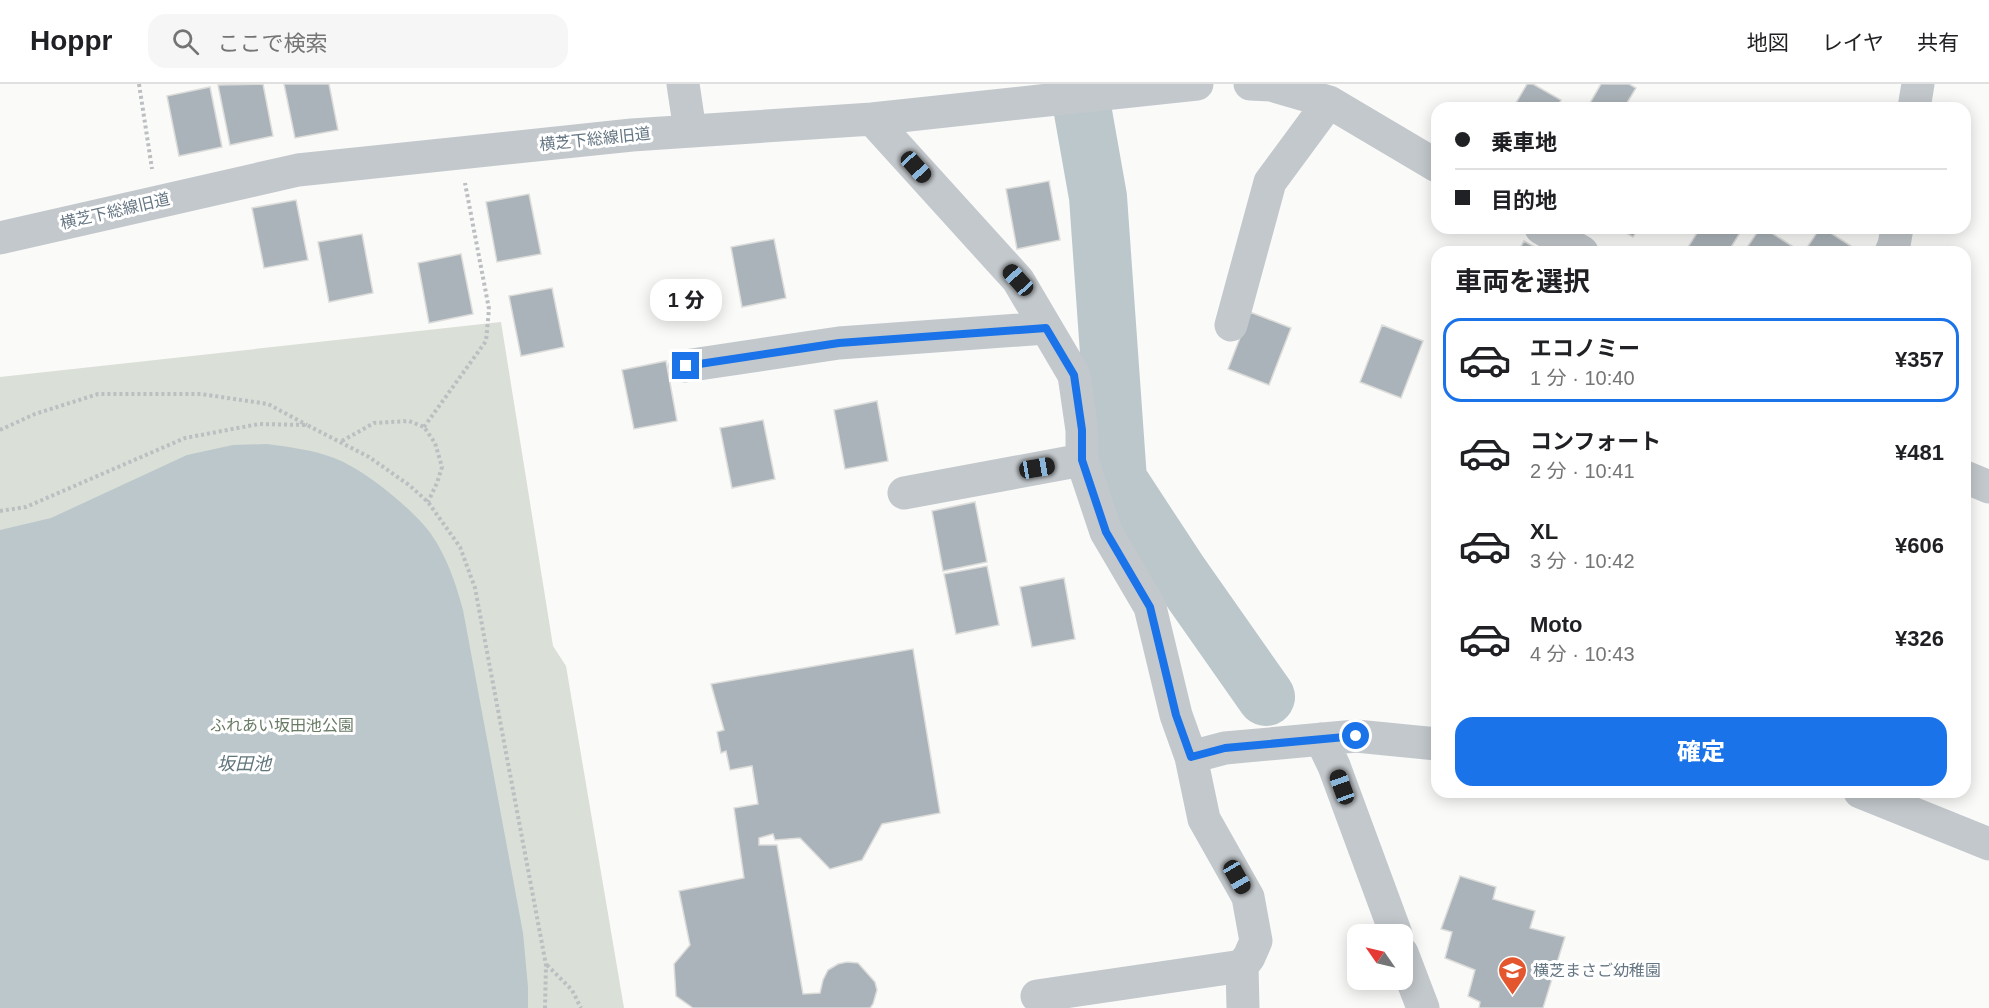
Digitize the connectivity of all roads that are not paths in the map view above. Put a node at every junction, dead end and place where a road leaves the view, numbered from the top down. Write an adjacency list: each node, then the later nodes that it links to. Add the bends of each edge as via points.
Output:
1 (683, 84): 9 (street)
2 (1197, 84): 5 (street, 横芝下総線旧道)
3 (1265, 84): 6 (street)
4 (1917, 84): 7 (street)
5 (1034, 92): 8 (street, 横芝下総線旧道)
6 (1329, 102): 10 (street); 14 (street, via 1270,182)
7 (1915, 102)
8 (872, 118): 9 (street, 横芝下総線旧道); 15 (street, via 1018,280)
9 (690, 131): 12 (street, 横芝下総線旧道, via 298,170)
10 (1431, 162)
11 (1551, 234): 13 (street)
12 (0, 238)
13 (1572, 246)
14 (1231, 325)
15 (1046, 328): 16 (street, via 839,343); 17 (street, via 1074,375)
16 (686, 366)
17 (1082, 460): 20 (street); 23 (street, via 1106,532 1150,607 1176,715)
18 (1971, 480): 19 (street)
19 (1989, 487)
20 (904, 493)
21 (1321, 739): 22 (street, via 1356,736); 23 (street, via 1225,748); 26 (street)
22 (1431, 743)
23 (1191, 757): 27 (street, via 1204,819 1248,897 1256,940)
24 (1875, 798): 25 (street)
25 (1989, 844)
26 (1392, 924)
27 (1242, 966): 29 (street); 30 (street)
28 (1413, 981): 31 (street)
29 (1059, 999)
30 (1243, 1008)
31 (1423, 1008)

